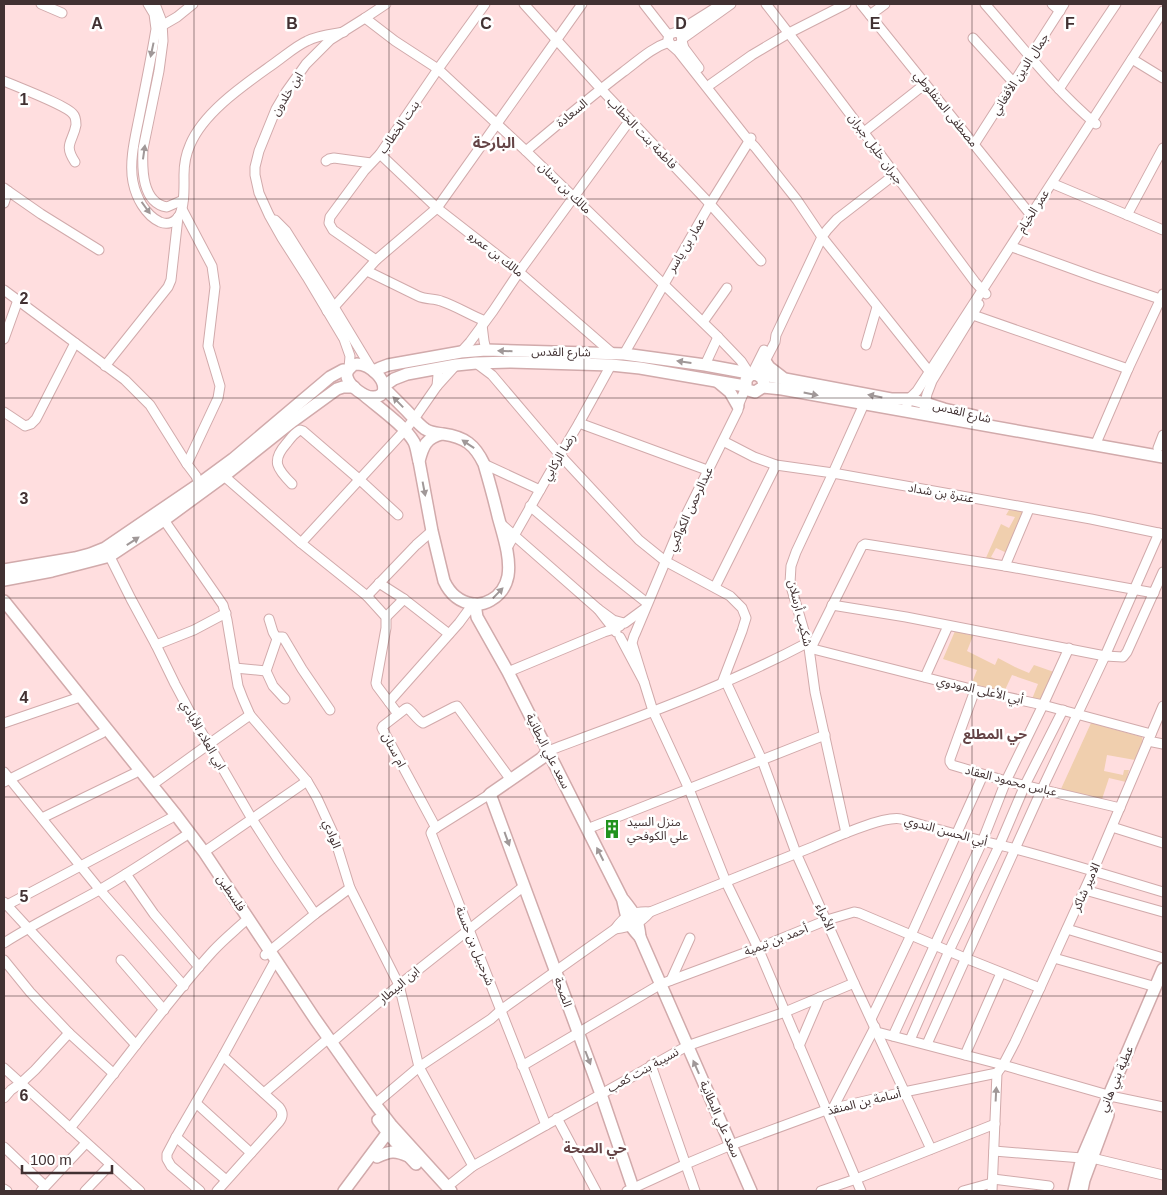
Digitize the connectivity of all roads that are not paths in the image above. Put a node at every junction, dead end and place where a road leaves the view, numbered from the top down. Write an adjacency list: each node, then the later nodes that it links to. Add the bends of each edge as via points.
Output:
1 (41, 4): 22 (street)
2 (148, 4): 26 (street)
3 (155, 4): 26 (street, via 160,13)
4 (193, 4): 26 (street)
5 (485, 4): 34 (street, بنت الخطاب)
6 (524, 4): 30 (street, فاطمة بنت الخطاب)
7 (582, 4): 30 (street)
8 (644, 4): 31 (street)
9 (651, 4): 31 (street)
10 (731, 4): 31 (street, السعادة)
11 (766, 4): 28 (street, جبران خليل جبران)
12 (846, 4): 28 (street)
13 (861, 4): 23 (street, مصطفى المنفلوطي)
14 (885, 4): 23 (street)
15 (986, 4): 32 (street)
16 (1052, 4): 20 (street)
17 (1116, 4): 41 (street)
18 (384, 5): 24 (street, ابن خلدون)
19 (718, 5): 31 (street, السعادة)
20 (1062, 8): 32 (street, جمال الدين الأفغاني)
21 (1163, 12): 33 (street, عمر الخيام)
22 (62, 13)
23 (870, 15): 39 (street, مصطفى المنفلوطي)
24 (365, 18): 27 (street, ابن خلدون); 34 (street, مالك بن سنان)
25 (1163, 21): 33 (street, عمر الخيام)
26 (159, 27): 60 (street, one-way to 26, via 158,204 144,180 142,160 163,41); 60 (street, one-way to 60, via 136,136 133,181 142,204 162,223 173,222)
27 (344, 32): 60 (street, via 307,41 241,87 210,116 190,145); 79 (street, ابن خلدون, via 330,40 306,64 286,92 267,129 255,175 269,215)
28 (789, 33): 38 (street); 45 (street, جبران خليل جبران)
29 (973, 38): 37 (street)
30 (556, 39): 40 (street, فاطمة بنت الخطاب); 44 (street)
31 (675, 39): 38 (street); 40 (street, السعادة, via 659,45); 46 (street, via 678,51)
32 (1031, 57): 37 (street, جمال الدين الأفغاني); 41 (street)
33 (1135, 60): 35 (street); 43 (street, عمر الخيام)
34 (438, 69): 44 (street, مالك بن سنان); 50 (street, بنت الخطاب)
35 (1163, 78)
36 (4, 81): 51 (street, via 71,112 76,124 69,151)
37 (1014, 83): 47 (street, جمال الدين الأفغاني)
38 (711, 84): 46 (street)
39 (926, 84): 45 (street); 47 (street, مصطفى المنفلوطي)
40 (601, 89): 42 (street, فاطمة بنت الخطاب); 49 (street, السعادة)
41 (1059, 89): 43 (street)
42 (630, 120): 57 (street); 59 (street, فاطمة بنت الخطاب)
43 (1094, 122): 55 (street, عمر الخيام); 62 (street, عمر الخيام)
44 (497, 123): 49 (street, مالك بن سنان); 61 (street)
45 (864, 132): 54 (street, جبران خليل جبران)
46 (752, 142): 59 (street, عمار بن ياسر); 65 (street)
47 (974, 143): 62 (street, مصطفى المنفلوطي)
48 (1163, 148): 63 (street)
49 (526, 151): 57 (street, مالك بن سنان)
50 (380, 154): 53 (street, بنت الخطاب); 61 (street, مالك بن عمرو)
51 (75, 162)
52 (326, 162): 53 (street, via 334,158)
53 (371, 163): 68 (street, بنت الخطاب, via 330,217 329,223 335,232)
54 (894, 175): 65 (street, via 837,219); 75 (street, جبران خليل جبران)
55 (1056, 185): 63 (street); 66 (street, عمر الخيام)
56 (6, 189): 58 (street); 67 (street)
57 (573, 197): 71 (street); 72 (street, مالك بن سنان)
58 (4, 203)
59 (710, 204): 69 (street, فاطمة بنت الخطاب); 72 (street, عمار بن ياسر)
60 (181, 208): 95 (street, via 168,287); 124 (street, via 212,266 215,287 208,346 220,386 218,398)
61 (437, 208): 68 (street); 71 (street, مالك بن عمرو)
62 (1030, 214): 75 (street, عمر الخيام)
63 (1127, 215): 64 (street)
64 (1163, 230)
65 (822, 237): 78 (street); 83 (street)
66 (1015, 248): 75 (street, عمر الخيام); 76 (street)
67 (99, 250)
68 (376, 260): 70 (street)
69 (761, 261)
70 (367, 271): 79 (street); 82 (street, via 418,296 442,301)
71 (519, 272): 82 (street); 90 (street, مالك بن عمرو)
72 (664, 284): 81 (street, مالك بن سنان); 90 (street, عمار بن ياسر)
73 (727, 288): 81 (street)
74 (4, 290): 77 (street)
75 (984, 292): 80 (street, عمر الخيام); 100 (street, عمر الخيام)
76 (1162, 298): 98 (street)
77 (18, 300): 85 (street); 86 (street)
78 (877, 307): 87 (street); 100 (street)
79 (330, 309): 96 (street, via 350,356); 99 (street)
80 (973, 315): 98 (street); 111 (street, عمر الخيام, via 932,381)
81 (703, 322): 84 (street, مالك بن سنان)
82 (484, 323): 88 (street); 89 (street)
83 (776, 335): 91 (street); 103 (street, via 770,340)
84 (718, 337): 94 (street); 103 (street, مالك بن سنان, via 741,361)
85 (4, 339)
86 (74, 343): 95 (street); 113 (street, via 31,424 25,426)
87 (866, 345)
88 (486, 350): 89 (main road, شارع القدس); 90 (main road, شارع القدس, one-way to 88)
89 (460, 352): 99 (main road, شارع القدس)
90 (616, 357): 92 (main road); 94 (main road, شارع القدس, one-way to 90); 102 (main road, via 660,371); 115 (street, رضا الركابي)
91 (765, 361): 101 (main road); 103 (street)
92 (476, 363): 93 (main road); 122 (street, via 492,375)
93 (456, 365): 97 (main road); 104 (street)
94 (705, 365): 103 (main road, شارع القدس, via 743,372)
95 (105, 366): 124 (street, via 150,404)
96 (348, 369): 99 (main road, via 362,364); 106 (main road, via 348,381); 107 (main road, via 330,378)
97 (436, 369): 104 (street); 105 (main road, via 399,376)
98 (1128, 369): 120 (street)
99 (372, 370): 105 (main road)
100 (929, 371): 108 (street, عمر الخيام)
101 (783, 378): 103 (main road, شارع القدس, via 770,376); 108 (main road, شارع القدس, one-way to 101)
102 (717, 381): 103 (main road); 110 (main road, via 730,392)
103 (754, 381): 109 (main road, one-way to 109); 110 (street, عبدالرحمن الكواكبي)
104 (437, 386): 114 (street)
105 (384, 387): 106 (main road, via 375,397); 114 (main road, one-way to 105)
106 (358, 391): 107 (main road, via 343,387); 116 (main road)
107 (316, 398): 129 (main road); 131 (main road)
108 (909, 400): 111 (main road, شارع القدس); 112 (street, عمر الخيام)
109 (864, 404): 112 (main road); 128 (street, شكيب أرسلان)
110 (738, 408): 119 (street, عبدالرحمن الكواكبي)
111 (924, 408): 112 (main road); 120 (main road, شارع القدس, via 944,409); 121 (main road)
112 (905, 411)
113 (4, 412)
114 (414, 419): 116 (street); 117 (main road, via 430,432)
115 (579, 423): 122 (street, رضا الركابي); 127 (street)
116 (405, 430): 123 (main road, via 417,448); 130 (street)
117 (442, 434): 123 (main road, via 429,439); 125 (main road, one-way to 117, via 473,446 465,440)
118 (1163, 435): 121 (street)
119 (723, 441): 126 (street, عنترة بن شداد); 127 (street, عبدالرحمن الكواكبي)
120 (1097, 441): 121 (main road, شارع القدس)
121 (1162, 451)
122 (560, 455): 133 (street, رضا الركابي); 145 (street, via 639,540)
123 (419, 461): 139 (main road, one-way to 139)
124 (187, 464): 131 (street)
125 (484, 464): 133 (street); 138 (main road)
126 (776, 465): 128 (street, عنترة بن شداد); 151 (street)
127 (707, 470): 145 (street, عبدالرحمن الكواكبي)
128 (833, 473): 135 (street, عنترة بن شداد); 170 (street, شكيب أرسلان, via 791,566 790,583)
129 (224, 476): 137 (main road); 142 (street)
130 (360, 480): 132 (street, via 300,430 277,458 283,475); 136 (street); 142 (street)
131 (199, 484): 144 (main road)
132 (292, 484)
133 (540, 490): 134 (street, رضا الركابي)
134 (530, 506): 141 (street, رضا الركابي); 159 (street)
135 (1029, 509): 140 (street, عنترة بن شداد); 146 (street)
136 (398, 515)
137 (164, 520): 144 (main road, one-way to 137); 161 (street, الوادي)
138 (500, 523): 141 (street); 143 (main road)
139 (432, 531): 150 (street); 157 (main road, via 447,588 460,600)
140 (1161, 533): 152 (street)
141 (515, 535): 143 (street, رضا الركابي); 165 (street)
142 (301, 543): 154 (street)
143 (507, 548): 157 (main road, one-way to 143, via 487,602 502,591 508,574)
144 (107, 552): 147 (main road); 149 (main road, via 52,571); 169 (street, ابي العلاء الأيادي)
145 (665, 561): 151 (street); 159 (street, عبدالرحمن الكواكبي)
146 (1005, 566): 152 (street); 158 (street, via 865,544)
147 (4, 570)
148 (1163, 572): 153 (street)
149 (4, 580)
150 (379, 583): 154 (street); 155 (street)
151 (715, 587): 178 (street, via 730,596 742,608 746,618)
152 (1134, 589): 153 (street); 172 (street)
153 (1154, 593): 172 (street, via 1125,656)
154 (367, 596): 162 (street)
155 (404, 599): 162 (street); 166 (street)
156 (4, 601): 180 (main road, فلسطين)
157 (474, 604): 166 (street); 175 (main road, سعد علي البطانية, via 477,617)
158 (832, 605): 164 (street); 170 (street)
159 (646, 606): 165 (street); 167 (street, عبدالرحمن الكواكبي)
160 (4, 611): 180 (main road, فلسطين)
161 (226, 613): 169 (street); 173 (street, الوادي)
162 (386, 617): 182 (street, via 376,683)
163 (269, 619): 168 (street)
164 (948, 626): 171 (street); 176 (street)
165 (620, 629): 167 (street, via 627,640); 167 (street, via 631,624); 175 (street, via 604,632); 177 (street)
166 (449, 634): 182 (street)
167 (634, 635): 177 (street, via 632,644)
168 (277, 640): 174 (street); 185 (street, via 283,637)
169 (156, 645): 195 (street, ابي العلاء الأيادي)
170 (809, 646): 176 (street, أبي الأعلى المودوي); 178 (street); 193 (street, شكيب أرسلان)
171 (1069, 648): 172 (street); 183 (street)
172 (1105, 656): 189 (street)
173 (235, 668): 174 (street); 190 (street, الوادي, via 238,686)
174 (266, 671): 181 (street, via 273,686)
175 (508, 672): 197 (main road, سعد علي البطانية)
176 (925, 677): 179 (street, أبي الأعلى المودوي)
177 (644, 682): 187 (street)
178 (724, 683): 187 (street); 199 (street, الأمراء)
179 (975, 690): 183 (street, أبي الأعلى المودوي); 201 (street, عباس محمود العقاد, via 950,760 954,766)
180 (77, 698): 191 (street); 192 (main road, فلسطين); 198 (main road, فلسطين)
181 (285, 699)
182 (389, 702): 188 (street)
183 (1044, 705): 186 (street, أبي الأعلى المودوي); 205 (street)
184 (1163, 706): 194 (street, الامير شاكر)
185 (330, 710)
186 (1063, 710): 189 (street, أبي الأعلى المودوي); 207 (street)
187 (654, 711): 197 (street); 208 (street)
188 (398, 714): 203 (street, ام سنان, via 407,708 423,723 457,706); 216 (street, ام سنان, via 383,726 383,731)
189 (1077, 714): 194 (street, أبي الأعلى المودوي); 209 (street)
190 (250, 716): 195 (street); 204 (street, الوادي)
191 (4, 723)
192 (102, 733): 198 (main road, فلسطين); 202 (street)
193 (825, 735): 199 (street); 218 (street, شكيب أرسلان)
194 (1150, 737): 196 (street, أبي الأعلى المودوي); 211 (street, الامير شاكر)
195 (209, 744): 206 (street); 214 (street, ابي العلاء الأيادي)
196 (1163, 744)
197 (548, 751): 203 (main road); 217 (main road, سعد علي البطانية)
198 (126, 758): 200 (main road, فلسطين); 206 (main road, فلسطين)
199 (762, 760): 208 (street); 226 (street, الأمراء)
200 (135, 773): 212 (street); 213 (main road, فلسطين)
201 (984, 775): 205 (street, عباس محمود العقاد); 219 (street)
202 (6, 778): 212 (street)
203 (511, 780): 210 (main road)
204 (306, 781): 214 (street); 232 (street, الوادي, via 333,833)
205 (1006, 781): 207 (street, عباس محمود العقاد); 221 (street)
206 (152, 785): 225 (main road, فلسطين)
207 (1025, 785): 209 (street, عباس محمود العقاد); 223 (street)
208 (689, 789): 217 (street); 230 (street)
209 (1042, 789): 211 (street, عباس محمود العقاد); 224 (street)
210 (490, 794): 216 (street); 231 (main road, الصحة, one-way to 231)
211 (1120, 808): 215 (street, الامير شاكر)
212 (42, 818): 227 (street)
213 (172, 818): 220 (main road, فلسطين); 227 (street)
214 (252, 819): 225 (street); 238 (street, ابي العلاء الأيادي)
215 (1112, 827): 222 (street); 228 (street, الامير شاكر)
216 (436, 828): 243 (street, شرحبيل بن حسنة, via 432,836)
217 (587, 829): 239 (main road, سعد علي البطانية, one-way to 217)
218 (846, 833): 219 (street, أبي الحسن الندوي, via 896,818); 226 (street, أبي الحسن الندوي)
219 (956, 834): 221 (street, أبي الحسن الندوي); 245 (street)
220 (185, 836): 229 (street); 241 (main road, فلسطين)
221 (982, 842): 223 (street, أبي الحسن الندوي); 248 (street)
222 (1163, 843)
223 (999, 846): 224 (street, أبي الحسن الندوي); 250 (street)
224 (1015, 849): 228 (street, أبي الحسن الندوي); 251 (street)
225 (204, 852): 254 (main road, فلسطين)
226 (796, 853): 230 (street, أبي الحسن الندوي); 240 (street, الأمراء)
227 (80, 866): 233 (street); 236 (street)
228 (1093, 871): 234 (street, الامير شاكر); 235 (street, أبي الحسن الندوي)
229 (126, 874): 233 (street); 257 (street, via 154,914)
230 (726, 882): 239 (street, أبي الحسن الندوي, via 650,912 644,920); 249 (street)
231 (524, 886): 243 (street, ابن البيطار); 259 (main road, الصحة)
232 (350, 888): 238 (street); 263 (street, الوادي)
233 (100, 890): 242 (street); 265 (street)
234 (1085, 890): 237 (street); 244 (street, الامير شاكر)
235 (1163, 892)
236 (5, 904): 242 (street)
237 (1163, 912)
238 (315, 914): 254 (street)
239 (632, 919): 259 (street); 261 (main road, سعد علي البطانية)
240 (827, 920): 245 (street, أحمد بن تيمية, via 857,912); 249 (street, أحمد بن تيمية); 262 (street, الأمراء)
241 (244, 922): 254 (main road, فلسطين); 257 (street)
242 (28, 928): 247 (street); 278 (street)
243 (468, 929): 263 (street, ابن البيطار); 269 (street, شرحبيل بن حسنة)
244 (1066, 929): 252 (street, الامير شاكر); 253 (street)
245 (911, 935): 248 (street, أحمد بن تيمية); 271 (street)
246 (690, 938): 261 (street)
247 (4, 943)
248 (934, 945): 250 (street, أحمد بن تيمية); 274 (street)
249 (758, 948): 261 (street, أحمد بن تيمية); 270 (street)
250 (949, 951): 251 (street, أحمد بن تيمية); 275 (street)
251 (965, 958): 260 (street, أحمد بن تيمية); 277 (street)
252 (1054, 958): 264 (street); 266 (street, الامير شاكر)
253 (1163, 958)
254 (271, 959): 276 (main road, فلسطين); 282 (street)
255 (4, 960): 272 (street)
256 (121, 960): 268 (street)
257 (199, 967): 265 (street)
258 (1163, 969): 264 (main road, عطية بني هاني)
259 (555, 972): 269 (street); 273 (main road, الصحة)
260 (1001, 972): 266 (street, أحمد بن تيمية); 281 (street)
261 (666, 982): 273 (street, أحمد بن تيمية); 279 (main road, سعد علي البطانية)
262 (854, 984): 267 (street, نسيبة بنت كعب); 271 (street, الأمراء)
263 (399, 985): 276 (street, ابن البيطار); 286 (street, الوادي)
264 (1159, 985): 294 (main road, عطية بني هاني)
265 (184, 986): 268 (street)
266 (1040, 988): 284 (street, الامير شاكر)
267 (820, 997): 270 (street, نسيبة بنت كعب); 280 (street)
268 (164, 1010): 278 (street)
269 (501, 1010): 285 (street, شرحبيل بن حسنة); 286 (street)
270 (785, 1012): 279 (street, نسيبة بنت كعب); 280 (street)
271 (875, 1026): 274 (street); 291 (street, الأمراء); 299 (street)
272 (69, 1032): 289 (street); 290 (street)
273 (578, 1033): 285 (street, أحمد بن تيمية); 293 (main road, الصحة, one-way to 293)
274 (893, 1036): 275 (street)
275 (910, 1040): 277 (street)
276 (327, 1042): 292 (street, ابن البيطار); 297 (main road, فلسطين); 301 (main road, فلسطين)
277 (927, 1044): 281 (street)
278 (136, 1045): 289 (street)
279 (687, 1046): 283 (street, نسيبة بنت كعب); 309 (main road, سعد علي البطانية, one-way to 279)
280 (799, 1046): 299 (street)
281 (965, 1055): 284 (street)
282 (223, 1056): 292 (street); 296 (street)
283 (651, 1065): 293 (street, نسيبة بنت كعب); 317 (street)
284 (1003, 1065): 288 (street, الامير شاكر); 294 (street)
285 (522, 1066): 303 (street, شرحبيل بن حسنة)
286 (419, 1067): 297 (street); 319 (street, الوادي)
287 (4, 1068): 290 (street)
288 (997, 1073): 291 (street, أسامة بن المنقذ); 302 (street, one-way to 288)
289 (114, 1074): 304 (street)
290 (21, 1083): 295 (street); 304 (street)
291 (904, 1092): 299 (street, أسامة بن المنقذ); 311 (street, الأمراء)
292 (264, 1093): 313 (street, via 280,1109 282,1117)
293 (601, 1094): 300 (street, نسيبة بنت كعب); 327 (main road, الصحة)
294 (1112, 1096): 298 (street); 316 (main road, عطية بني هاني)
295 (4, 1098)
296 (196, 1103): 306 (street); 313 (street)
297 (375, 1104): 305 (main road, فلسطين)
298 (1163, 1107)
299 (830, 1109): 309 (street, أسامة بن المنقذ); 321 (street)
300 (557, 1118): 303 (street, نسيبة بنت كعب); 334 (street)
301 (377, 1119): 305 (main road, فلسطين); 308 (main road, via 382,1130)
302 (995, 1124): 311 (street); 312 (street)
303 (546, 1125): 319 (street, نسيبة بنت كعب)
304 (70, 1128): 307 (street)
305 (392, 1132): 308 (main road); 314 (main road, فلسطين); 315 (main road); 326 (main road, فلسطين)
306 (176, 1137): 322 (street); 330 (street, via 167,1154 170,1166)
307 (86, 1143): 318 (street); 325 (street)
308 (380, 1143): 332 (main road)
309 (731, 1145): 317 (street, أسامة بن المنقذ); 336 (main road, سعد علي البطانية)
310 (4, 1147): 325 (street)
311 (930, 1149): 321 (street)
312 (994, 1151): 316 (street); 323 (street)
313 (251, 1153): 322 (street)
314 (409, 1156): 315 (main road, via 393,1151); 326 (main road, فلسطين)
315 (377, 1157): 333 (main road)
316 (1087, 1158): 320 (street); 340 (main road, عطية بني هاني); 341 (main road)
317 (686, 1164): 327 (street, أسامة بن المنقذ); 335 (street)
318 (110, 1165): 328 (street); 329 (street)
319 (473, 1166): 326 (street, نسيبة بنت كعب)
320 (1163, 1175)
321 (856, 1178): 337 (street); 338 (street)
322 (226, 1180): 331 (street)
323 (992, 1184): 324 (street); 339 (street)
324 (1049, 1186)
325 (43, 1189)
326 (446, 1190)
327 (631, 1190)
328 (85, 1191)
329 (140, 1191)
330 (200, 1191)
331 (217, 1191)
332 (344, 1191)
333 (349, 1191)
334 (596, 1191)
335 (695, 1191)
336 (752, 1191)
337 (821, 1191)
338 (861, 1191)
339 (963, 1191)
340 (1074, 1191)
341 (1081, 1191)

